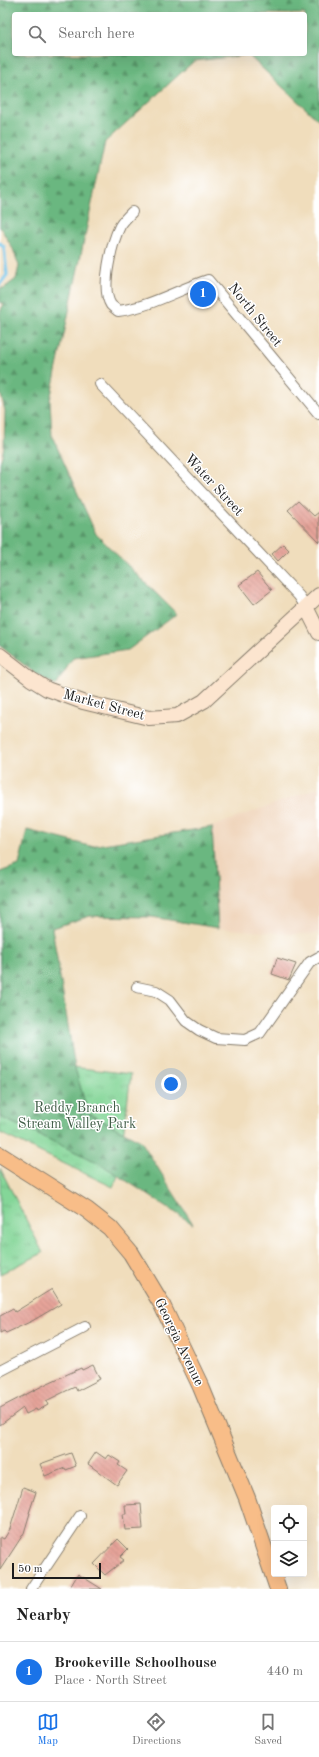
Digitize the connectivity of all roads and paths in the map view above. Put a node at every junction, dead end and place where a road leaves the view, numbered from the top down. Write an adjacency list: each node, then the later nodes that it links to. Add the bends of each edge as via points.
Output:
1 (132, 212): 3 (street, North Street, via 120,226 110,251 107,289 110,304 118,311 129,310 149,305 183,288 208,280)
2 (100, 384): 5 (street, Water Street, via 299,596)
3 (319, 414)
4 (319, 595): 5 (main road, Market Street)
5 (306, 607): 6 (main road); 7 (main road, Market Street, via 204,701 190,711 171,717 149,718 128,714 61,694 31,679)
6 (319, 633)
7 (0, 655)
8 (319, 957): 9 (street, via 310,962 260,1033 245,1040 216,1038 199,1030 186,1021 170,1000 156,991)
9 (137, 987)
10 (0, 1155): 15 (main road, Georgia Avenue, via 87,1210 110,1228 131,1253 161,1303 201,1387 247,1498)
11 (85, 1327): 12 (street)
12 (0, 1371)
13 (80, 1516): 14 (street)
14 (30, 1589)
15 (278, 1589)

